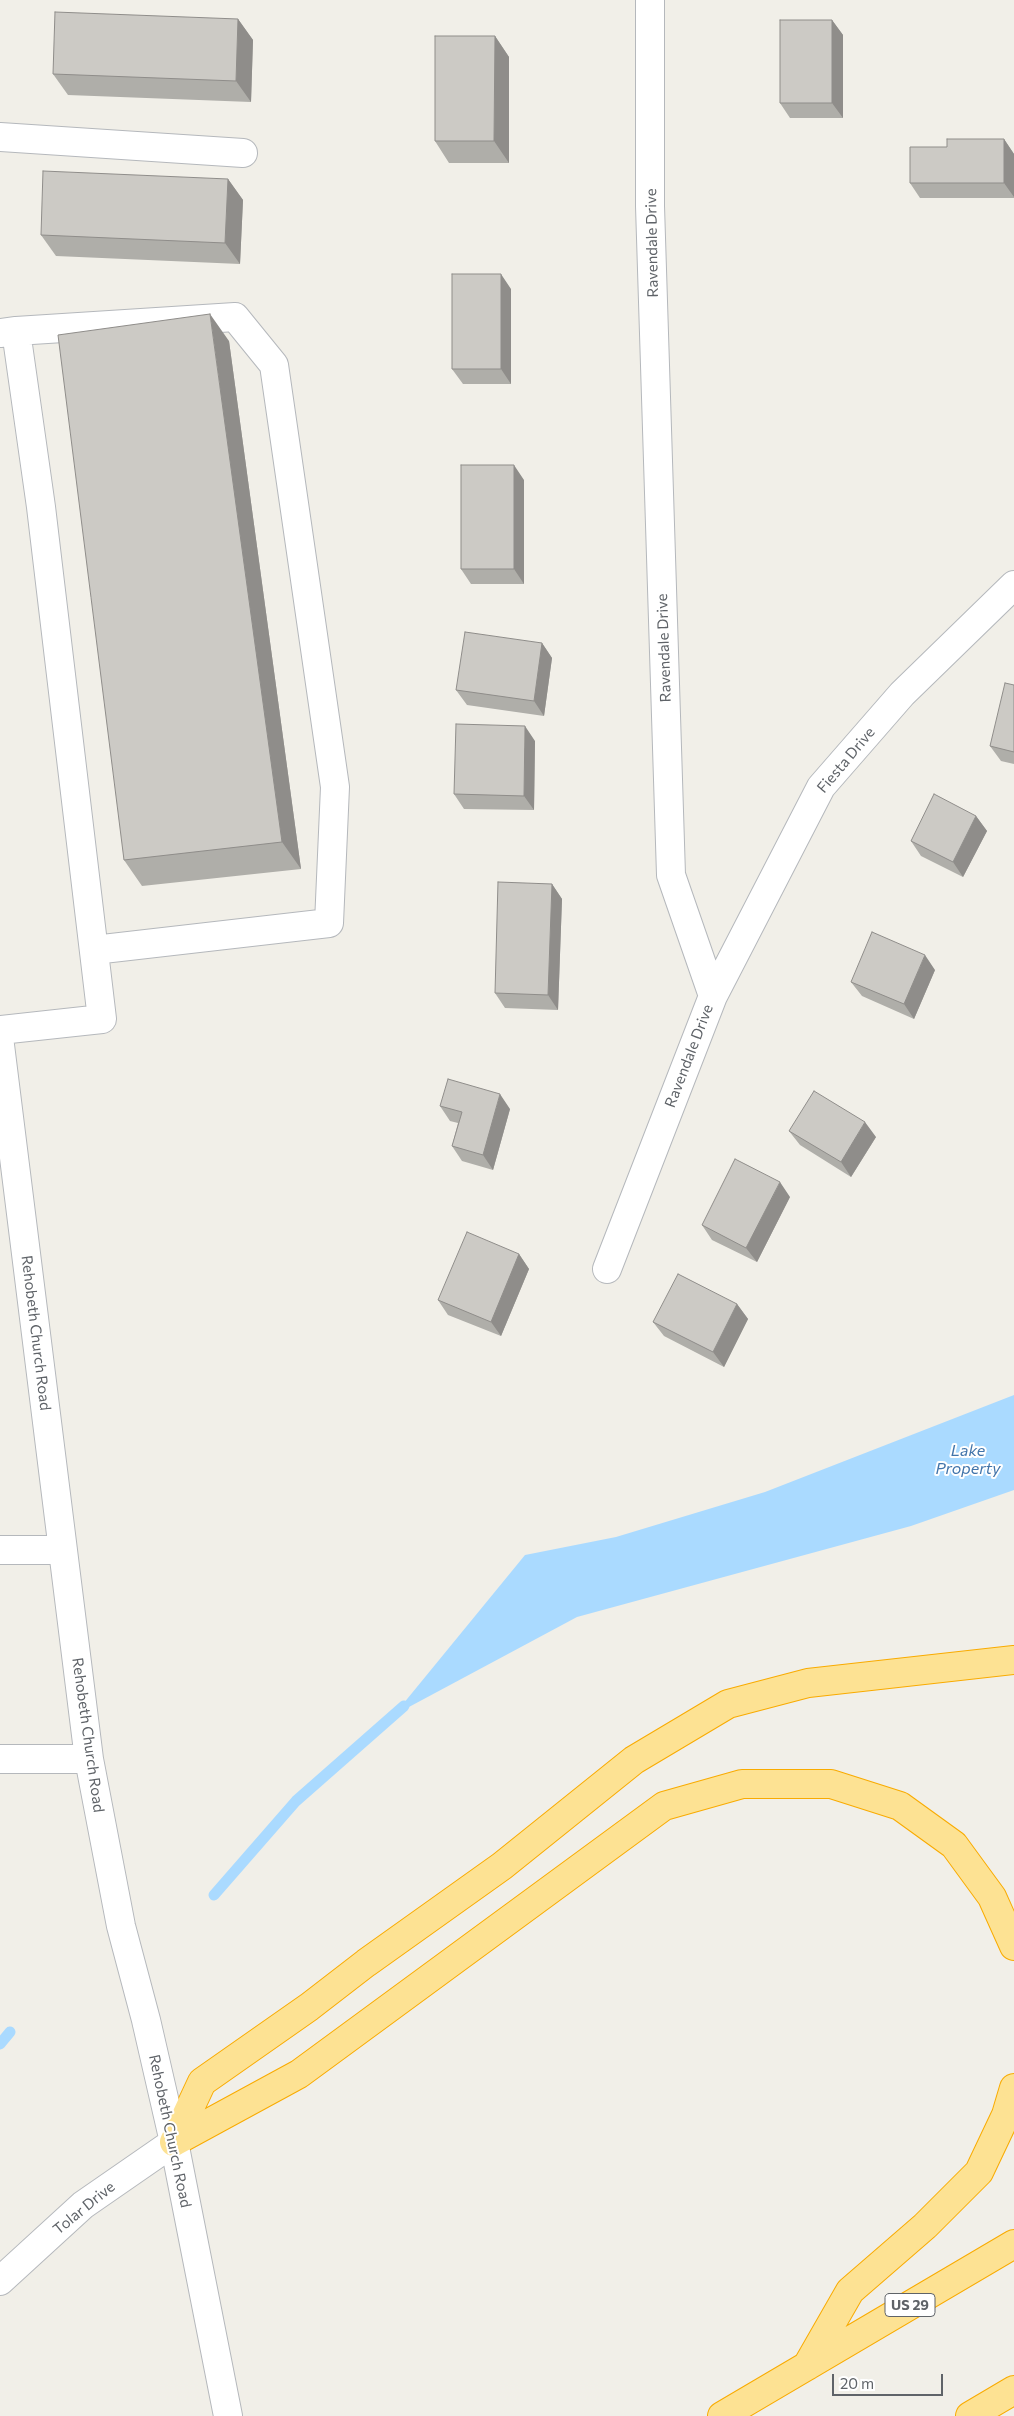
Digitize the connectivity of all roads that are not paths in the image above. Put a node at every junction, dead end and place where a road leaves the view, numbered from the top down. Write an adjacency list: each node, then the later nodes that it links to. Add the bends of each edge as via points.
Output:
1 (650, 0): 7 (street, Ravendale Drive, via 650,206 670,875)
2 (0, 137): 3 (street)
3 (243, 153)
4 (8, 332): 6 (street, via 42,517); 6 (street, via 235,317 274,365 335,787 329,922)
5 (1014, 585): 7 (street, Fiesta Drive, via 902,694 821,787)
6 (94, 950): 8 (street, via 102,1019)
7 (712, 996): 10 (street, Ravendale Drive)
8 (0, 1030)
9 (0, 1045): 12 (street, Rehobeth Church Road)
10 (607, 1269)
11 (0, 1550): 12 (street)
12 (63, 1550): 15 (street, Rehobeth Church Road)
13 (1014, 1660): 18 (highway, via 808,1682 728,1704 634,1760 502,1866 202,2082)
14 (0, 1759): 15 (street)
15 (89, 1759): 18 (street, Rehobeth Church Road, via 121,1926)
16 (1014, 1946): 18 (highway, via 992,1897 954,1845 900,1806 831,1784 742,1784 664,1806 299,2074)
17 (1014, 2088): 21 (highway, via 1006,2115 979,2172 925,2226 850,2291)
18 (174, 2142): 20 (street, Tolar Drive, via 83,2205); 23 (street, Rehobeth Church Road)
19 (1014, 2244): 21 (highway, US 29)
20 (0, 2281)
21 (807, 2366): 24 (highway, US 29)
22 (1014, 2390): 25 (highway)
23 (228, 2416)
24 (722, 2416)
25 (970, 2416)

